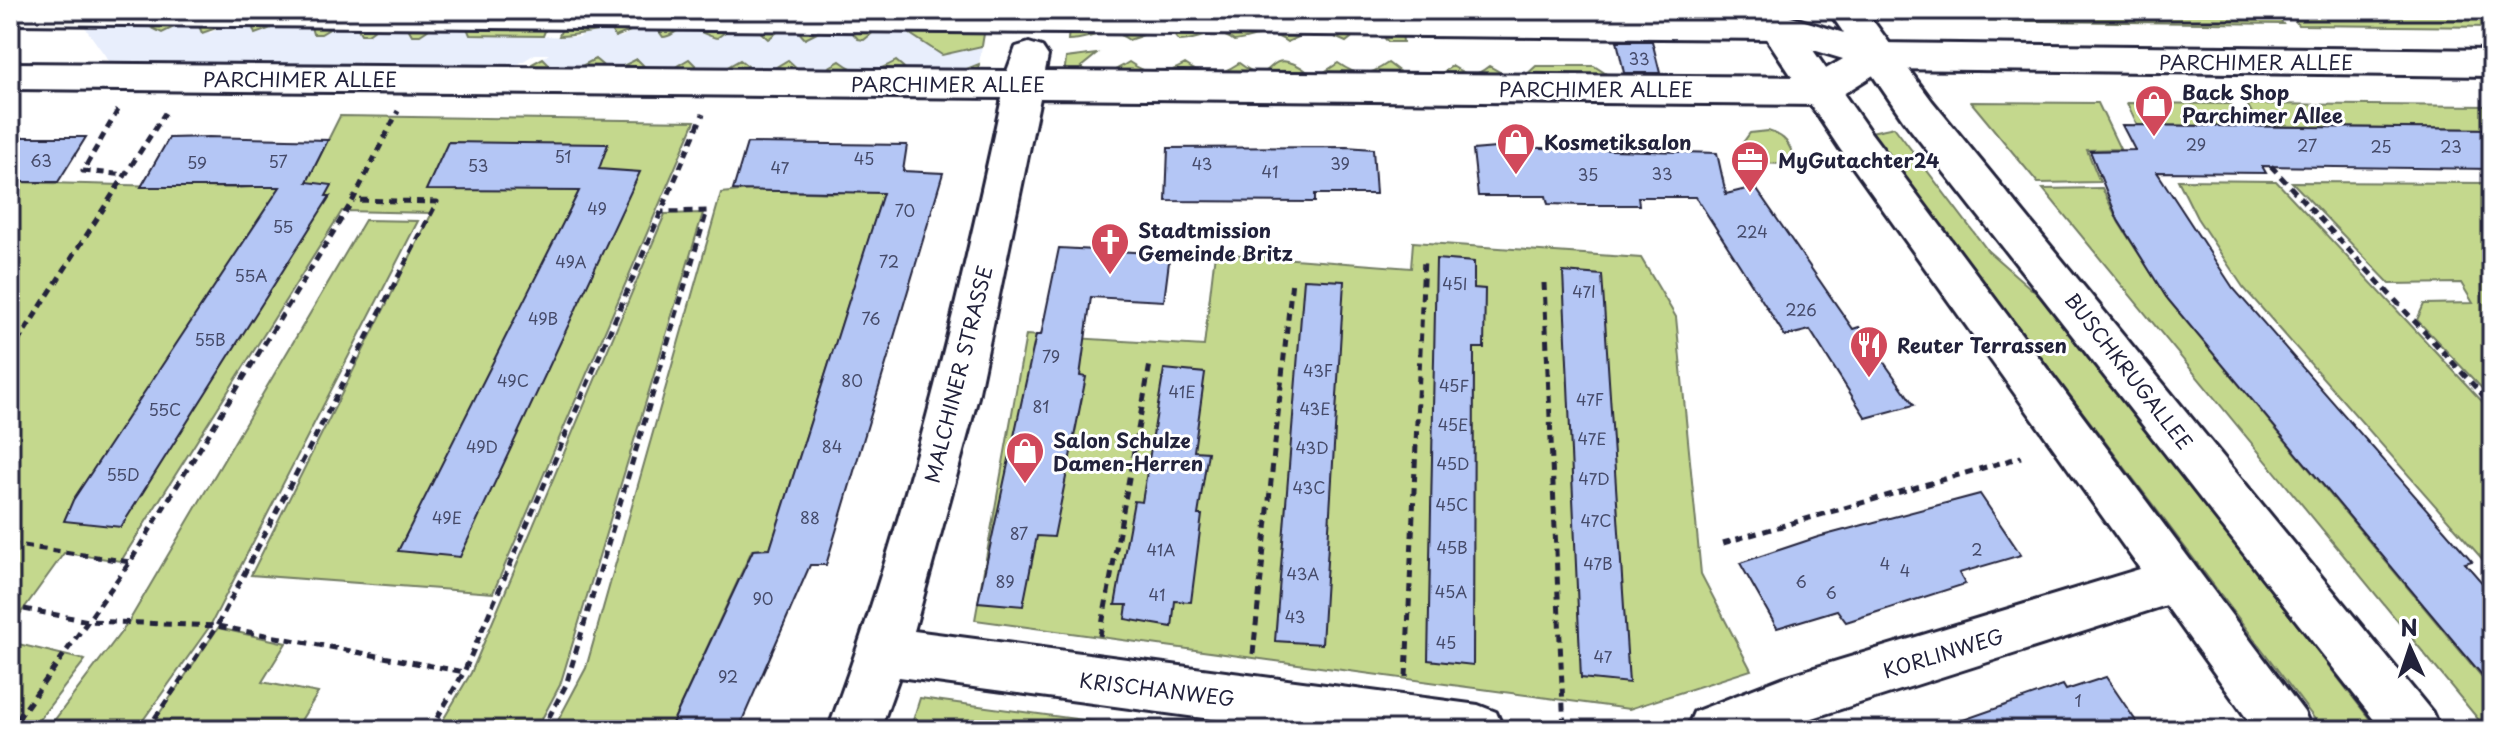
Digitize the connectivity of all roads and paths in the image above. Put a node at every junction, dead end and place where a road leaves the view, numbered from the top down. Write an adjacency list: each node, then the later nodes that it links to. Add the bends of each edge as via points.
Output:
1 (1846, 10): 7 (street, BUSCHKRUGALLEE)
2 (1905, 10): 7 (path)
3 (13, 13): 4 (street, PARCHIMER ALLEE)
4 (539, 13): 5 (street, PARCHIMER ALLEE)
5 (1033, 15): 6 (street, PARCHIMER ALLEE); 10 (street, MALCHINER STRASSE)
6 (1772, 18): 7 (street, PARCHIMER ALLEE); 11 (street)
7 (1888, 39): 8 (street, PARCHIMER ALLEE); 11 (street); 48 (street, BUSCHKRUGALLEE)
8 (2492, 63)
9 (10, 76): 10 (street, PARCHIMER ALLEE)
10 (1023, 84): 11 (street, PARCHIMER ALLEE); 34 (street, MALCHINER STRASSE, via 967,353)
11 (1819, 91): 30 (street)
12 (119, 108): 17 (path, via 83,171)
13 (169, 108): 17 (path)
14 (703, 113): 19 (path)
15 (396, 117): 18 (path)
16 (2271, 166): 25 (path)
17 (127, 175): 23 (path)
18 (353, 200): 29 (path); 33 (path, via 437,202)
19 (662, 212): 35 (path); 42 (path, via 707,211 566,685)
20 (1424, 258): 38 (path)
21 (1292, 280): 37 (path)
22 (1544, 283): 45 (path)
23 (10, 354)
24 (1150, 364): 36 (path)
25 (2492, 405)
26 (2021, 457): 27 (path)
27 (1723, 543)
28 (10, 544): 29 (path)
29 (130, 562): 32 (path)
30 (2176, 580): 46 (street, KORLINWEG, via 1784,702); 47 (street)
31 (24, 609): 32 (path)
32 (89, 621): 33 (path); 39 (path)
33 (217, 626): 35 (path); 40 (path)
34 (884, 651): 36 (street, KRISCHANWEG); 43 (street, MALCHINER STRASSE)
35 (464, 672): 41 (path)
36 (1092, 681): 37 (street, KRISCHANWEG)
37 (1249, 700): 38 (street, KRISCHANWEG)
38 (1404, 721): 44 (street, KRISCHANWEG)
39 (10, 730)
40 (147, 730)
41 (430, 730)
42 (542, 730)
43 (854, 730)
44 (1478, 730)
45 (1564, 730)
46 (1712, 730)
47 (2286, 730)
48 (2414, 730)

